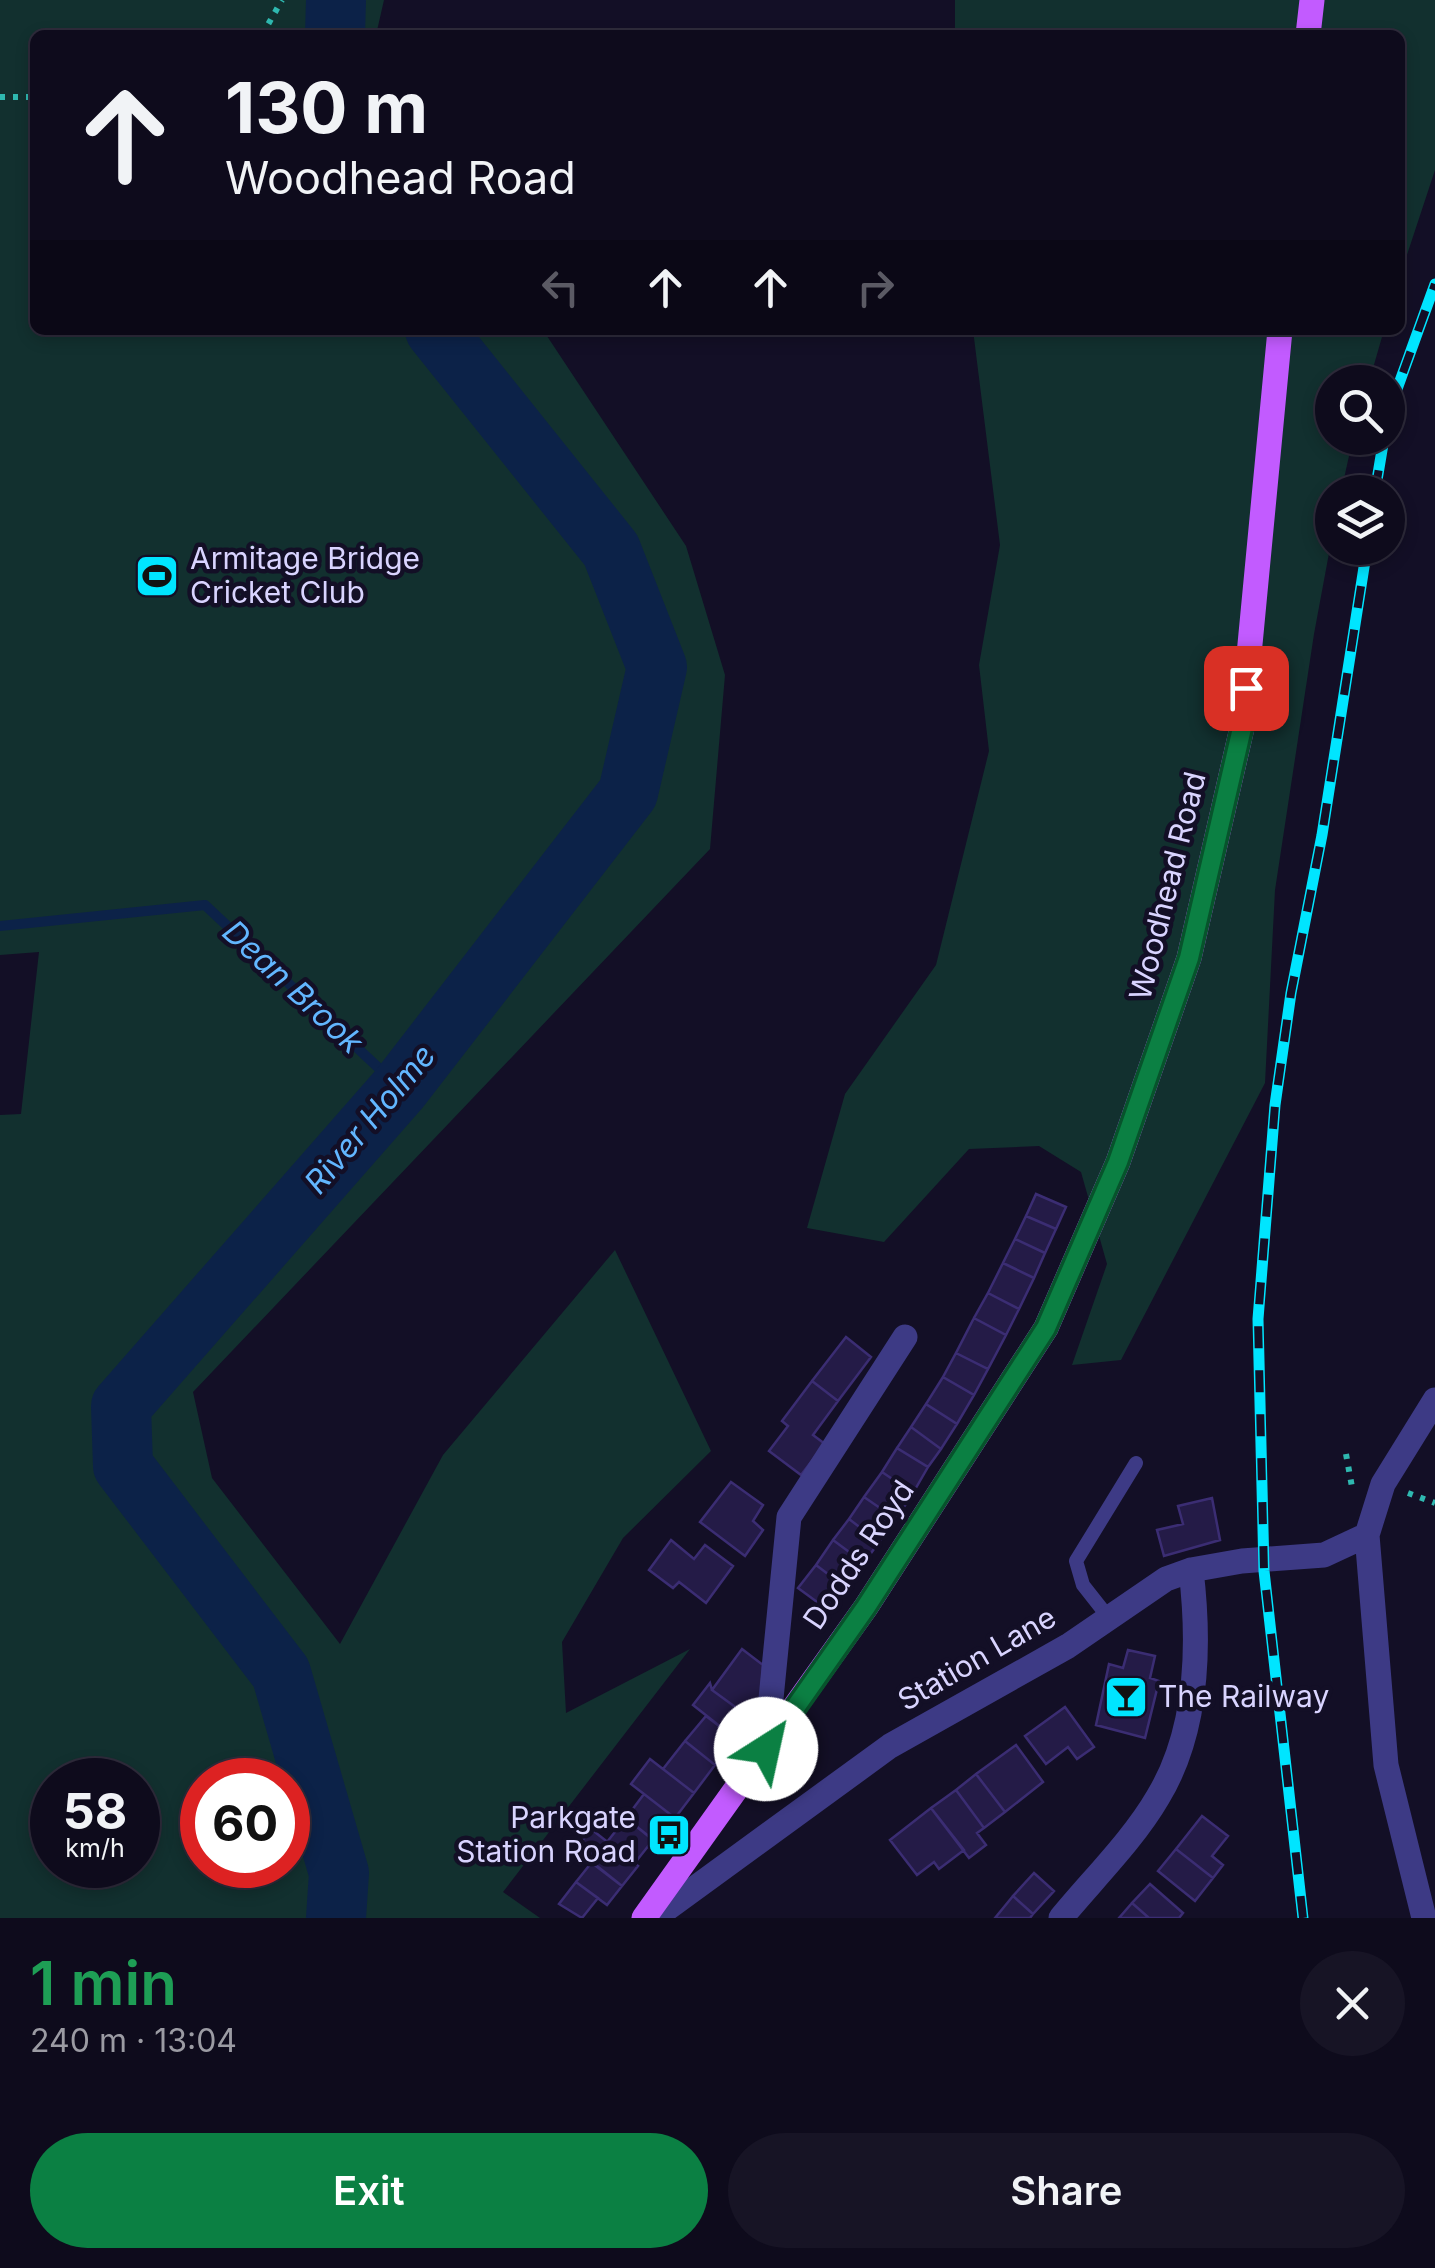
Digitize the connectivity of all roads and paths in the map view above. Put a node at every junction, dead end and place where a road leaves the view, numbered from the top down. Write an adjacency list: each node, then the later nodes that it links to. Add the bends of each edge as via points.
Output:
1 (282, 0): 3 (path)
2 (1312, 0): 4 (main road)
3 (265, 30)
4 (1309, 30)
5 (0, 96): 6 (path)
6 (30, 97)
7 (1280, 335): 8 (main road, Woodhead Road, via 1242,728 1189,958)
8 (1098, 1210): 15 (main road, Dodds Royd, via 1046,1328)
9 (905, 1337): 15 (street, via 789,1517)
10 (1435, 1400): 12 (street, via 1383,1484)
11 (1136, 1463): 14 (lane, via 1076,1561 1083,1585)
12 (1366, 1535): 13 (street, Station Lane, via 1324,1555); 19 (street, via 1386,1765)
13 (1191, 1570): 14 (street, Station Lane); 18 (street, via 1194,1654 1186,1739 1158,1798)
14 (1109, 1618): 17 (street, Station Lane, via 890,1746)
15 (766, 1749): 16 (main road, Dodds Royd)
16 (644, 1918)
17 (654, 1918)
18 (1061, 1918)
19 (1424, 1918)

